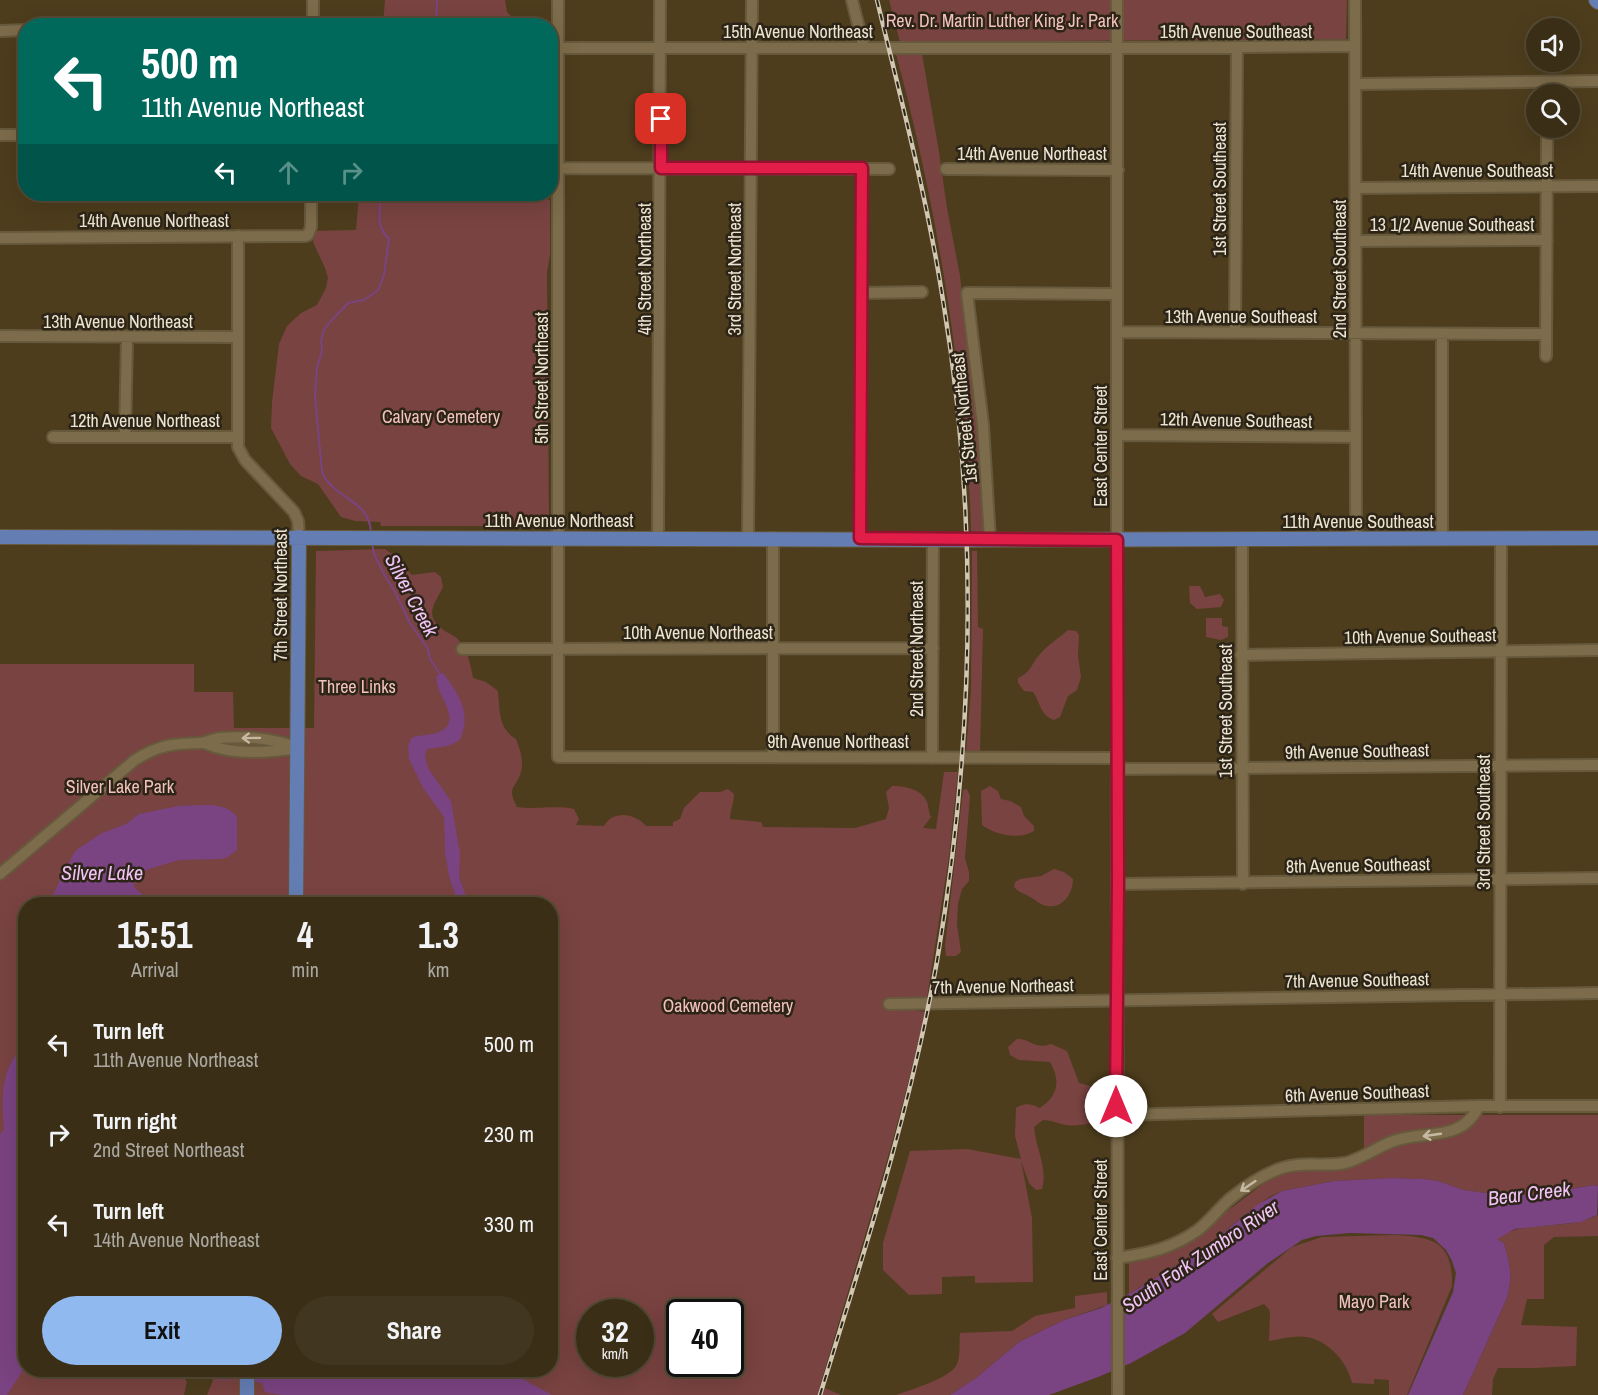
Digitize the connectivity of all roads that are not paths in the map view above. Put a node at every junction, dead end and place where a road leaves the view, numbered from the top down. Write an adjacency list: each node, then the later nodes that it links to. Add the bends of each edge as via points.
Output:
1 (313, 0): 8 (street)
2 (558, 0): 9 (street, 5th Street Northeast)
3 (660, 0): 15 (street, 4th Street Northeast)
4 (752, 0): 16 (street, 3rd Street Northeast)
5 (852, 0): 17 (street)
6 (1117, 0): 18 (street, East Center Street)
7 (1355, 0): 12 (street, 2nd Street Southeast)
8 (313, 18)
9 (556, 18)
10 (18, 30): 11 (street)
11 (0, 31)
12 (1355, 46): 13 (street, 15th Avenue Southeast); 21 (street, 2nd Street Southeast)
13 (1237, 47): 18 (street, 15th Avenue Southeast); 45 (street, 1st Street Southeast)
14 (558, 48): 15 (street, 15th Avenue Northeast)
15 (660, 48): 16 (street, 15th Avenue Northeast); 26 (street, 4th Street Northeast)
16 (752, 48): 17 (street, 15th Avenue Northeast); 28 (street, 3rd Street Northeast)
17 (864, 48): 18 (street, 15th Avenue Northeast)
18 (1117, 48): 31 (street, East Center Street)
19 (1598, 81): 20 (street)
20 (1547, 82): 21 (street)
21 (1356, 84): 34 (street, 2nd Street Southeast)
22 (0, 135): 23 (street)
23 (18, 135)
24 (1547, 138): 33 (street)
25 (558, 168): 26 (street)
26 (661, 168): 28 (street); 60 (street, 4th Street Northeast)
27 (862, 168): 28 (street); 29 (street); 41 (street)
28 (751, 169): 61 (street, 3rd Street Northeast)
29 (889, 169)
30 (946, 169): 31 (street, 14th Avenue Northeast)
31 (1118, 170): 43 (street, East Center Street)
32 (1598, 186): 33 (street, 14th Avenue Southeast)
33 (1547, 187): 34 (street, 14th Avenue Southeast); 39 (street)
34 (1356, 188): 40 (street, 2nd Street Southeast)
35 (311, 201): 37 (street, 14th Avenue Northeast, via 308,235)
36 (557, 201): 67 (street, 5th Street Northeast)
37 (238, 236): 38 (street, 14th Avenue Northeast); 50 (street, 7th Street Northeast)
38 (0, 238)
39 (1547, 240): 40 (street, 13 1/2 Avenue Southeast); 47 (street)
40 (1357, 241): 46 (street, 2nd Street Southeast)
41 (861, 292): 42 (street); 63 (street)
42 (922, 292)
43 (1117, 294): 44 (street, East Center Street); 71 (street, 1st Street Northeast, via 968,293 983,425)
44 (1117, 332): 45 (street, 13th Avenue Southeast); 53 (street, East Center Street)
45 (1235, 332): 46 (street, 13th Avenue Southeast)
46 (1356, 333): 48 (street, 13th Avenue Southeast); 57 (street, 2nd Street Southeast)
47 (1546, 334): 48 (street, 13th Avenue Southeast); 52 (street)
48 (1442, 335): 70 (street)
49 (0, 336): 51 (street, 13th Avenue Northeast)
50 (236, 337): 51 (street, 13th Avenue Northeast); 56 (street, 7th Street Northeast)
51 (127, 338): 55 (street)
52 (1546, 356)
53 (1117, 435): 57 (street, 12th Avenue Southeast); 72 (street, East Center Street)
54 (53, 437): 55 (street, 12th Avenue Northeast)
55 (125, 437): 56 (street, 12th Avenue Northeast)
56 (237, 437): 59 (street, 7th Street Northeast, via 245,460 294,512)
57 (1355, 437): 64 (street, 2nd Street Southeast)
58 (0, 537): 59 (main road, 11th Avenue Northeast)
59 (299, 537): 67 (main road, 11th Avenue Northeast); 80 (main road, 7th Street Northeast)
60 (658, 538): 61 (main road, 11th Avenue Northeast); 67 (main road, 11th Avenue Northeast)
61 (748, 538): 62 (main road, 11th Avenue Northeast)
62 (773, 538): 63 (main road, 11th Avenue Northeast); 73 (street)
63 (860, 538): 68 (main road, 11th Avenue Northeast)
64 (1356, 538): 69 (main road, 11th Avenue Southeast); 70 (main road, 11th Avenue Southeast)
65 (1500, 538): 66 (main road, 11th Avenue Southeast); 70 (main road, 11th Avenue Southeast); 78 (street, 3rd Street Southeast)
66 (1598, 538)
67 (558, 539): 76 (street, 5th Street Northeast)
68 (933, 539): 71 (main road, 11th Avenue Northeast); 74 (street, 2nd Street Northeast)
69 (1242, 539): 72 (main road, 11th Avenue Southeast); 79 (street, 1st Street Southeast)
70 (1442, 539)
71 (990, 540): 72 (main road, 11th Avenue Northeast)
72 (1117, 540): 84 (street, East Center Street)
73 (773, 648): 74 (street, 10th Avenue Northeast); 76 (street, 10th Avenue Northeast); 82 (street)
74 (933, 648): 83 (street, 2nd Street Northeast)
75 (462, 649): 76 (street, 10th Avenue Northeast)
76 (558, 649): 81 (street, 5th Street Northeast)
77 (1598, 650): 78 (street, 10th Avenue Southeast)
78 (1500, 652): 79 (street, 10th Avenue Southeast); 85 (street, 3rd Street Southeast)
79 (1241, 655): 87 (street, 1st Street Southeast)
80 (297, 748): 88 (street, via 233,750 204,743 166,744 144,754); 93 (main road, 7th Street Northeast)
81 (558, 757): 82 (street, 9th Avenue Northeast)
82 (773, 758): 83 (street, 9th Avenue Northeast)
83 (932, 759): 84 (street, 9th Avenue Northeast)
84 (1117, 764): 87 (street, 9th Avenue Southeast); 91 (street, East Center Street)
85 (1500, 765): 86 (street, 9th Avenue Southeast); 87 (street, 9th Avenue Southeast); 90 (street, 3rd Street Southeast)
86 (1598, 765)
87 (1242, 769): 92 (street, 1st Street Southeast)
88 (0, 874)
89 (1598, 878): 90 (street, 8th Avenue Southeast)
90 (1500, 879): 92 (street, 8th Avenue Southeast); 95 (street, 3rd Street Southeast)
91 (1118, 884): 92 (street, 8th Avenue Southeast); 96 (street, East Center Street)
92 (1243, 884)
93 (296, 897)
94 (1598, 993): 95 (street, 7th Avenue Southeast)
95 (1500, 994): 96 (street, 7th Avenue Southeast); 100 (street, 3rd Street Southeast)
96 (1117, 1000): 97 (street, 7th Avenue Northeast); 101 (street, East Center Street)
97 (889, 1004)
98 (1479, 1106): 100 (street, 6th Avenue Southeast); 101 (street, 6th Avenue Southeast); 102 (street, one-way to 102, via 1471,1120 1440,1135 1392,1141 1347,1162 1283,1167 1231,1198 1182,1241 1152,1253)
99 (1598, 1106): 100 (street, 6th Avenue Southeast)
100 (1500, 1107)
101 (1116, 1115): 102 (street, East Center Street)
102 (1117, 1258): 103 (street, East Center Street)
103 (1118, 1395)

